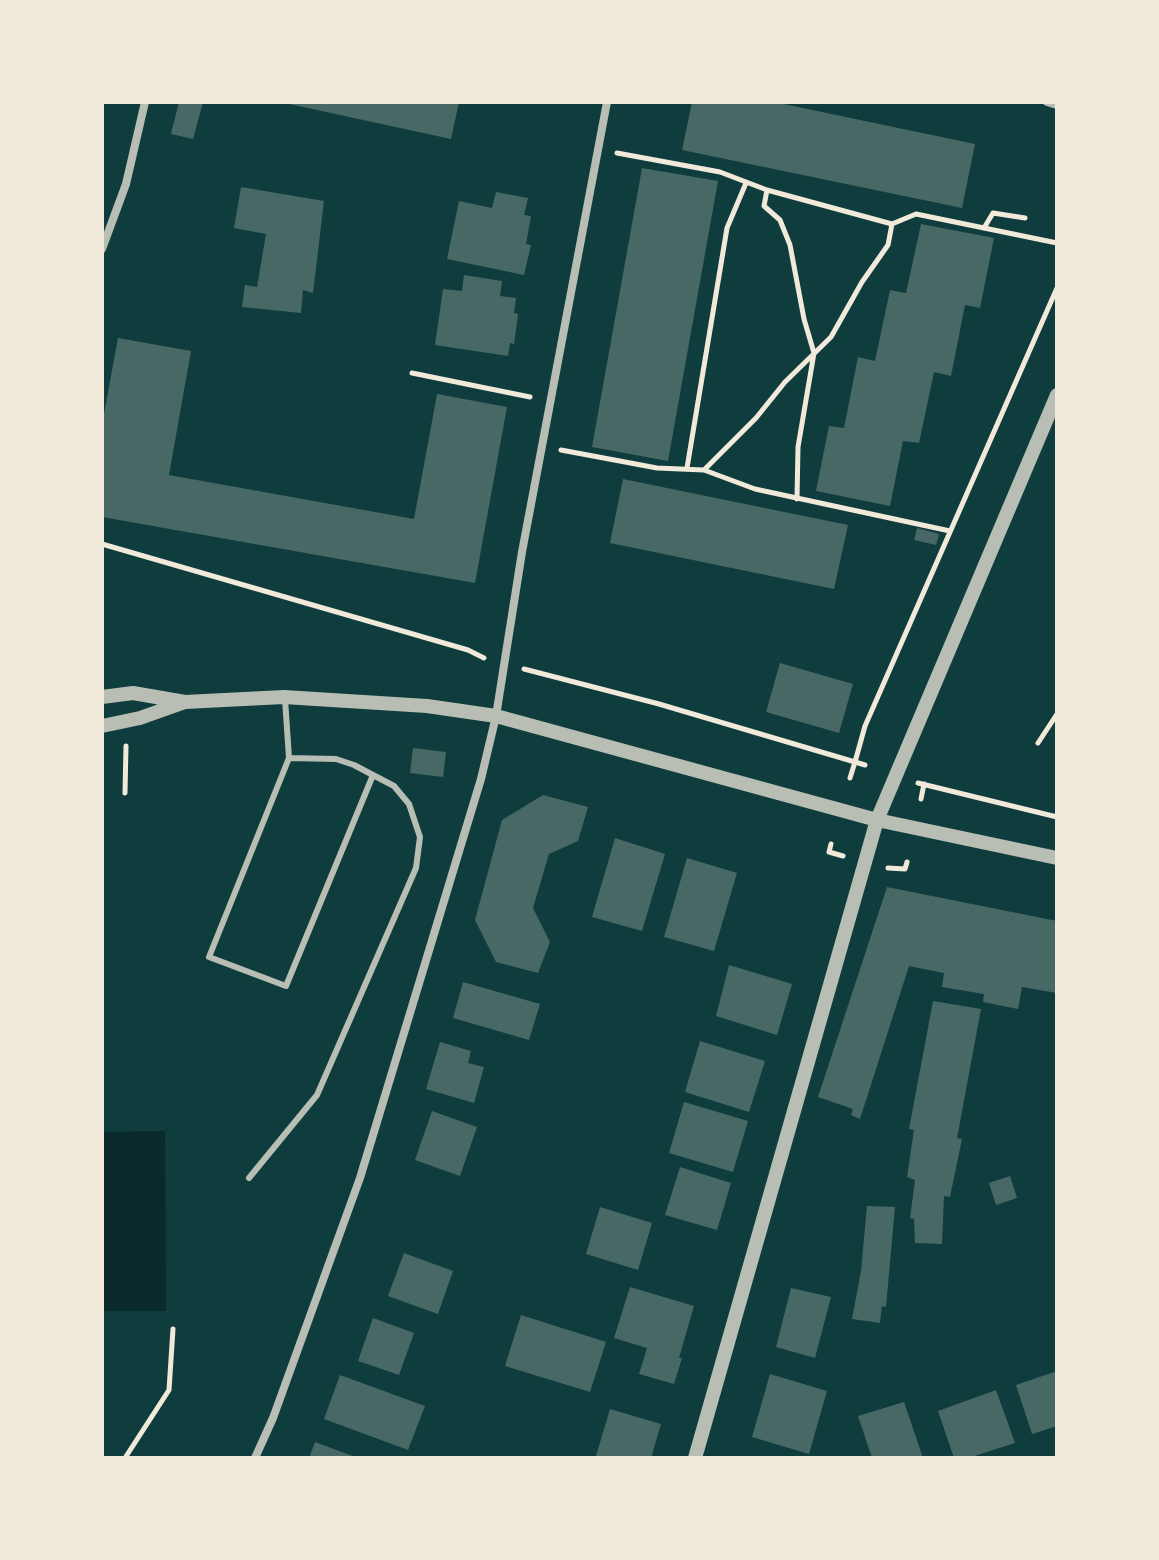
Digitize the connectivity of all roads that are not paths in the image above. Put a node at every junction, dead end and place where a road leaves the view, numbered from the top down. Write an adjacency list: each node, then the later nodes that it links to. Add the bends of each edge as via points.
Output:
1 (145, 102): 5 (street, via 126,184)
2 (607, 102): 10 (street)
3 (1047, 102): 4 (street)
4 (1057, 105)
5 (102, 249)
6 (1057, 395): 14 (street)
7 (102, 697): 9 (street, via 133,693)
8 (284, 697): 9 (street); 10 (street); 12 (lane)
9 (185, 702): 11 (street)
10 (496, 716): 14 (street); 17 (street, via 360,1178)
11 (102, 726)
12 (289, 758): 13 (lane, via 336,759); 13 (lane, via 209,957 286,986)
13 (373, 775): 16 (lane, via 394,786 409,804 420,837 416,868 317,1095)
14 (877, 820): 15 (street); 18 (street)
15 (1057, 858)
16 (249, 1178)
17 (255, 1458)
18 (695, 1458)

